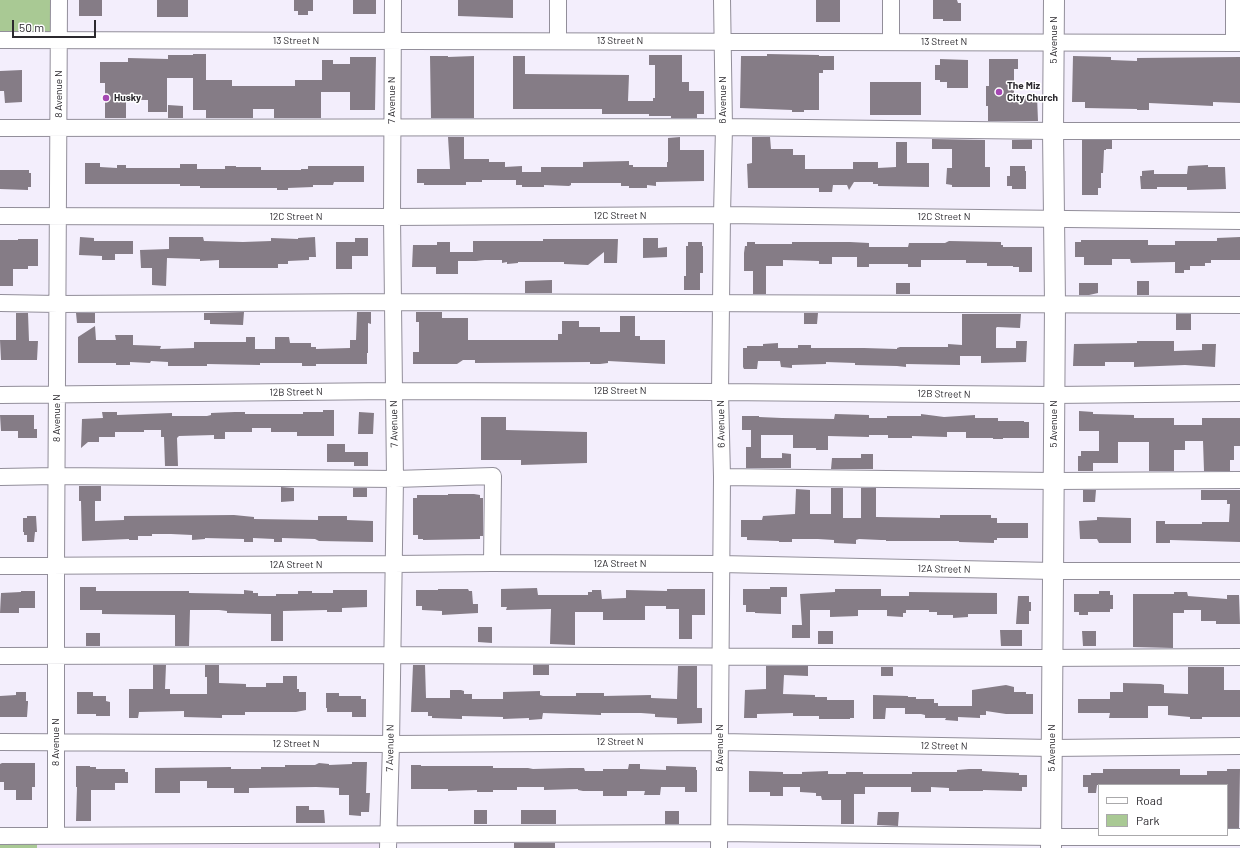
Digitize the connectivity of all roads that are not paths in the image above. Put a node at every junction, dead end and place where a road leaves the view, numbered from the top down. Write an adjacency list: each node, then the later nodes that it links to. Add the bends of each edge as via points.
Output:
1 (59, 0): 9 (street, 8 Avenue N)
2 (393, 0): 10 (street, 7 Avenue N)
3 (558, 0): 11 (street)
4 (722, 0): 12 (street, 6 Avenue N)
5 (891, 0): 13 (street)
6 (1054, 0): 14 (main road, 5 Avenue N)
7 (1234, 0): 15 (street)
8 (0, 40): 9 (street, 13 Street N)
9 (59, 40): 10 (street, 13 Street N); 18 (street, 8 Avenue N)
10 (392, 41): 11 (street, 13 Street N); 19 (street, 7 Avenue N)
11 (558, 41): 12 (street, 13 Street N)
12 (723, 42): 13 (street, 13 Street N); 16 (street, 6 Avenue N)
13 (891, 42): 14 (street, 13 Street N)
14 (1054, 42): 15 (street, 13 Street N); 20 (main road, 5 Avenue N)
15 (1237, 43)
16 (724, 127): 19 (street); 20 (street); 22 (street, 6 Avenue N)
17 (0, 128): 18 (street)
18 (59, 128): 19 (street); 24 (street, 8 Avenue N)
19 (392, 128): 25 (street, 7 Avenue N)
20 (1053, 131): 21 (street); 26 (main road, 5 Avenue N)
21 (1240, 131)
22 (722, 215): 25 (street, 12C Street N); 26 (street, 12C Street N); 29 (street, 6 Avenue N)
23 (0, 216): 24 (street, 12C Street N)
24 (58, 216): 25 (street, 12C Street N); 31 (street, 8 Avenue N)
25 (392, 217): 28 (street, 7 Avenue N)
26 (1054, 218): 27 (street, 12C Street N); 32 (main road, 5 Avenue N)
27 (1240, 221)
28 (392, 302): 29 (street); 31 (street); 34 (street, 7 Avenue N)
29 (721, 302): 32 (street); 35 (street, 6 Avenue N)
30 (0, 303): 31 (street)
31 (58, 304): 38 (street, 8 Avenue N)
32 (1055, 304): 33 (street); 39 (main road, 5 Avenue N)
33 (1240, 305)
34 (393, 391): 35 (street, 12B Street N); 38 (street, 12B Street N); 43 (street, 7 Avenue N)
35 (720, 392): 39 (street, 12B Street N); 42 (street, 6 Avenue N)
36 (1240, 393): 39 (street, 12B Street N)
37 (0, 394): 38 (street, 12B Street N)
38 (57, 394): 40 (street, 8 Avenue N)
39 (1054, 395): 45 (main road, 5 Avenue N)
40 (56, 476): 41 (street); 43 (street); 50 (street, 8 Avenue N)
41 (0, 477)
42 (722, 477): 45 (street); 48 (street, 6 Avenue N)
43 (394, 479): 46 (street, via 493,476); 47 (street, 7 Avenue N)
44 (1240, 480): 45 (street)
45 (1054, 481): 51 (main road, 5 Avenue N)
46 (492, 563): 47 (street, 12A Street N); 48 (street, 12A Street N)
47 (393, 564): 50 (street, 12A Street N); 53 (street, 7 Avenue N)
48 (720, 564): 51 (street, 12A Street N); 56 (street, 6 Avenue N)
49 (0, 566): 50 (street, 12A Street N)
50 (56, 566): 55 (street, 8 Avenue N)
51 (1054, 571): 52 (street, 12A Street N); 58 (main road, 5 Avenue N)
52 (1240, 571)
53 (392, 655): 55 (street); 56 (street); 62 (street, 7 Avenue N)
54 (0, 656): 55 (street)
55 (56, 656): 61 (street, 8 Avenue N)
56 (720, 657): 58 (street); 60 (street, 6 Avenue N)
57 (1240, 657): 58 (street)
58 (1053, 658): 64 (main road, 5 Avenue N)
59 (0, 742): 61 (street, 12 Street N)
60 (720, 742): 62 (street, 12 Street N); 64 (street, 12 Street N); 69 (street, 6 Avenue N)
61 (56, 743): 62 (street, 12 Street N); 66 (street, 8 Avenue N)
62 (391, 744): 68 (street, 7 Avenue N)
63 (1240, 746): 64 (street, 12 Street N)
64 (1052, 748): 70 (main road, 5 Avenue N)
65 (0, 836): 66 (street)
66 (56, 836): 68 (street)
67 (1240, 837): 70 (street)
68 (388, 841): 69 (street)
69 (719, 841): 70 (street)
70 (1052, 842)

